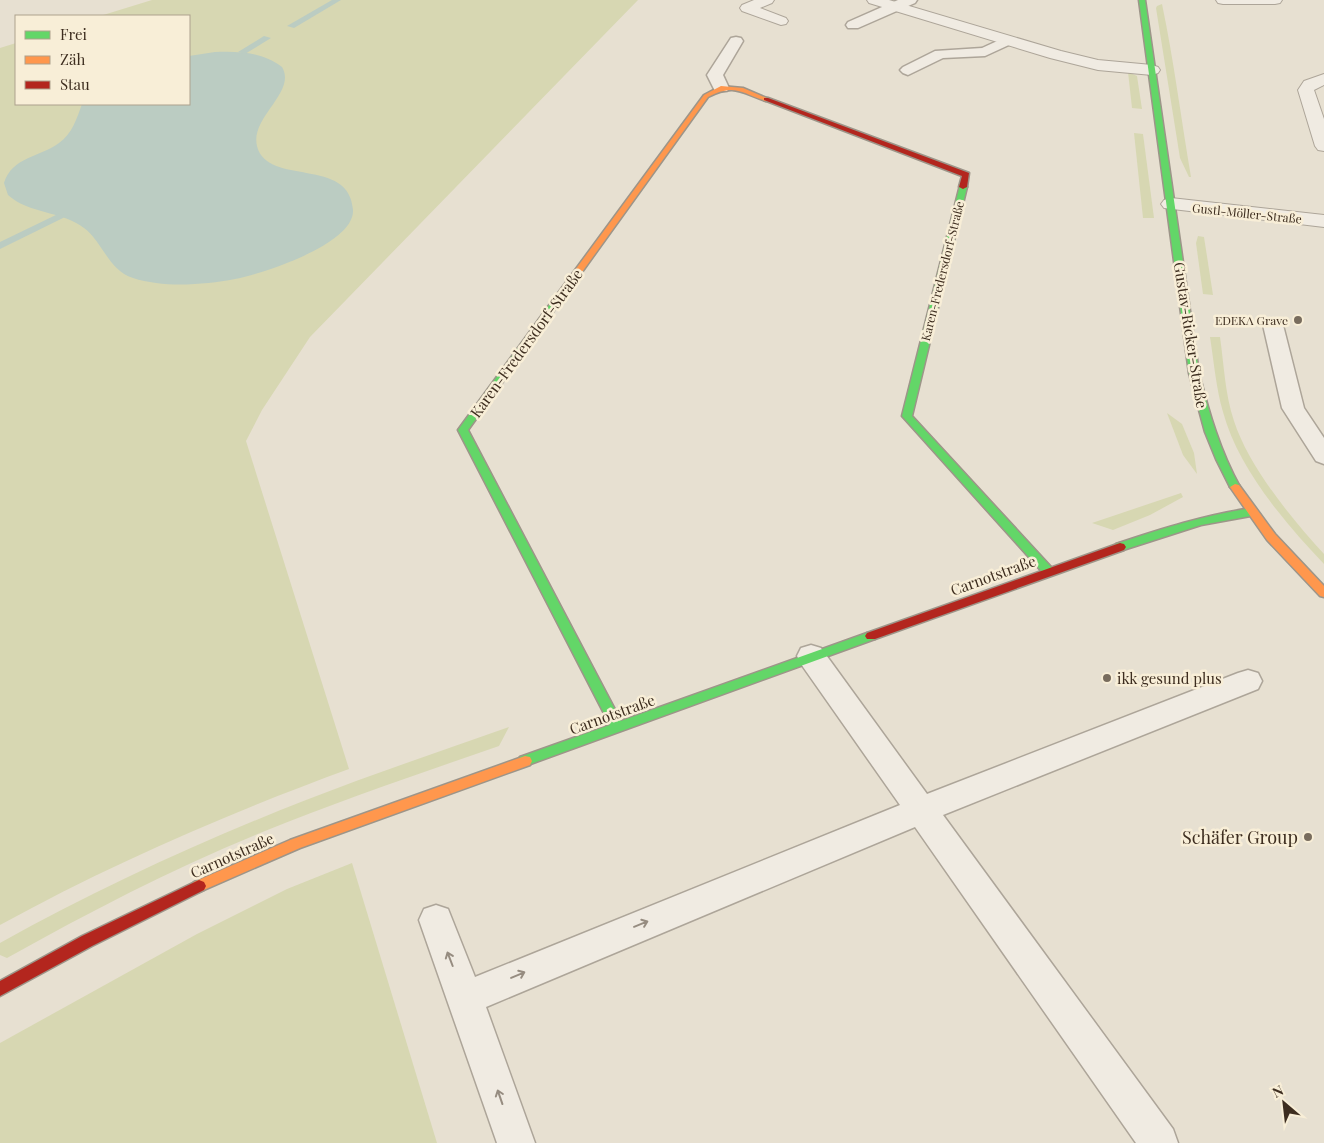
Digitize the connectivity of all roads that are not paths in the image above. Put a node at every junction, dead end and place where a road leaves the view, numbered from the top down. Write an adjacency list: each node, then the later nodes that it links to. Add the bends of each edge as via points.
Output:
1 (767, 0): 8 (street, via 748,8)
2 (874, 0): 7 (street)
3 (910, 0): 7 (lane)
4 (1142, 0): 13 (street, Gustav-Ricker-Straße)
5 (1223, 0): 6 (street)
6 (1276, 0)
7 (894, 7): 9 (lane); 11 (street)
8 (781, 21)
9 (853, 25)
10 (736, 41): 15 (lane, via 715,75)
11 (1006, 41): 12 (lane, via 985,52 940,54); 13 (street, via 1098,65)
12 (908, 70)
13 (1152, 70): 17 (street, Gustav-Ricker-Straße)
14 (1324, 79): 16 (street, via 1310,84 1306,92)
15 (721, 88): 22 (street, Karen-Fredersdorf-Straße, via 741,89 966,175 907,416); 26 (street, Karen-Fredersdorf-Straße, via 706,96 463,430)
16 (1324, 146)
17 (1171, 204): 18 (street, Gustl-Möller-Straße); 21 (street, Gustav-Ricker-Straße, via 1199,400 1206,426 1223,464)
18 (1324, 220)
19 (1273, 325): 20 (lane, via 1293,408)
20 (1324, 456)
21 (1252, 512): 22 (street, Carnotstraße, via 1185,525); 23 (street, Gustav-Ricker-Straße)
22 (1048, 571): 24 (street, Carnotstraße)
23 (1324, 593)
24 (812, 656): 26 (street, Carnotstraße); 27 (lane)
25 (1248, 680): 27 (lane)
26 (618, 728): 29 (street, Carnotstraße, via 295,844 87,940)
27 (921, 810): 30 (lane, one-way to 27); 32 (lane)
28 (436, 920): 30 (lane, one-way to 28)
29 (0, 989)
30 (465, 998): 31 (lane, one-way to 30)
31 (516, 1143)
32 (1159, 1143)

